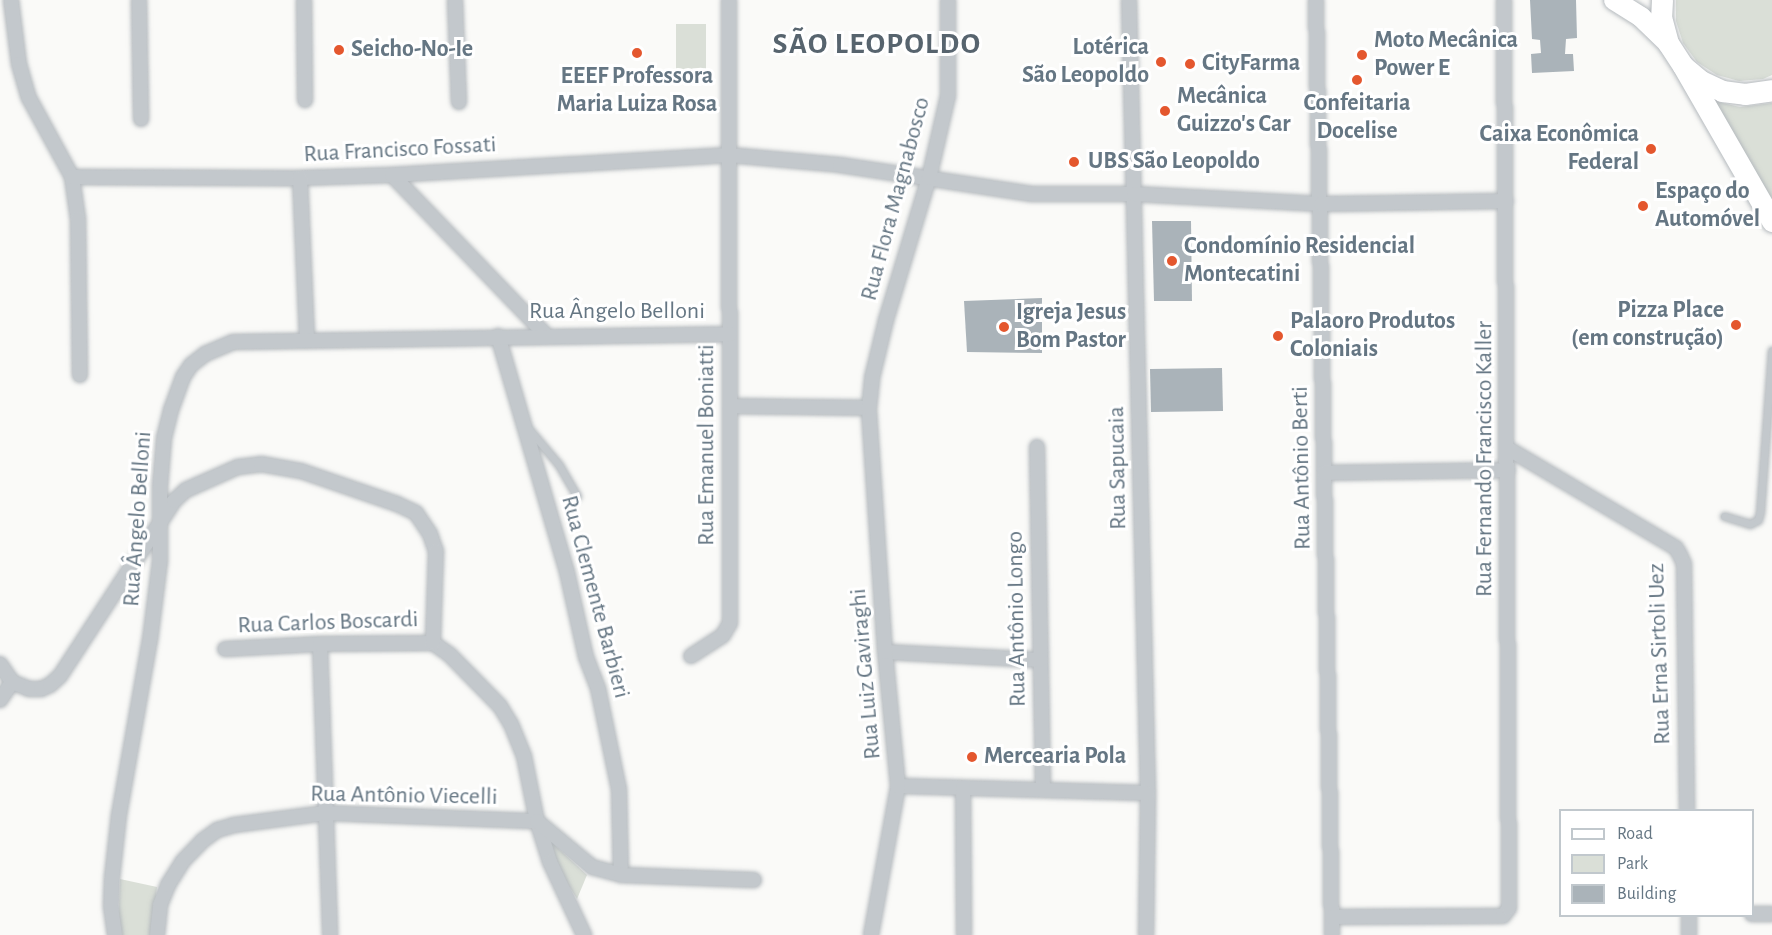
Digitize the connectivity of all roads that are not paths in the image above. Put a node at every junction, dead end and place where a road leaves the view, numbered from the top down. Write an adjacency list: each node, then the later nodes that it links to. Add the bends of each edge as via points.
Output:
1 (10, 0): 20 (street, via 19,64 29,98)
2 (139, 0): 17 (street)
3 (304, 0): 15 (street)
4 (456, 0): 16 (street)
5 (729, 0): 18 (street, Rua Emanuel Boniatti)
6 (948, 0): 22 (street, Rua Flora Magnabosco, via 948,96)
7 (1129, 0): 23 (street, Rua Sapucaia)
8 (1316, 0): 25 (street, Rua Antônio Berti)
9 (1504, 0): 24 (street, Rua Fernando Francisco Kaller)
10 (1614, 0): 12 (main road, via 1641,17)
11 (1662, 0): 12 (highway)
12 (1668, 44): 13 (highway)
13 (1683, 66): 14 (highway, via 1722,91 1745,94); 26 (highway)
14 (1772, 90)
15 (305, 100)
16 (459, 102)
17 (141, 119)
18 (729, 155): 19 (street, Rua Francisco Fossati); 22 (street, Rua Francisco Fossati); 27 (street, Rua Emanuel Boniatti)
19 (392, 175): 21 (street, Rua Francisco Fossati); 28 (street)
20 (72, 177): 21 (street, Rua Francisco Fossati); 32 (street, via 78,219)
21 (300, 178): 30 (street)
22 (929, 178): 23 (street, Rua Francisco Fossati, via 1032,194); 34 (street, Rua Flora Magnabosco, via 886,320)
23 (1134, 194): 25 (street, Rua Francisco Fossati); 55 (street, Rua Sapucaia)
24 (1506, 201): 25 (street, Rua Francisco Fossati); 37 (street, Rua Fernando Francisco Kaller)
25 (1321, 204): 39 (street, Rua Antônio Berti)
26 (1772, 221)
27 (729, 334): 28 (street, Rua Ângelo Belloni); 33 (street, Rua Emanuel Boniatti)
28 (546, 335): 29 (street, Rua Ângelo Belloni)
29 (498, 336): 30 (street, Rua Ângelo Belloni); 35 (street, Rua Clemente Barbieri)
30 (307, 341): 42 (street, Rua Ângelo Belloni, via 233,342 191,365 171,410 165,438)
31 (1772, 350): 41 (lane, via 1758,520 1750,524)
32 (80, 375)
33 (730, 406): 34 (street); 47 (street, Rua Emanuel Boniatti, via 729,623 723,635)
34 (869, 408): 46 (street, Rua Luiz Gaviraghi)
35 (525, 424): 40 (lane, via 559,465); 59 (street, Rua Clemente Barbieri, via 567,572 586,657 598,688 619,789)
36 (1037, 447): 48 (street, Rua Antônio Longo)
37 (1507, 448): 38 (street, Rua Fernando Francisco Kaller); 56 (street, Rua Erna Sirtoli Uez, via 1676,548 1680,555 1684,564)
38 (1508, 470): 39 (street); 63 (street, Rua Fernando Francisco Kaller, via 1509,908 1503,916)
39 (1324, 473): 63 (street, Rua Antônio Berti)
40 (577, 496)
41 (1724, 516)
42 (160, 521): 43 (street, via 186,490 238,467 261,464 301,471 397,504 416,513 424,522 436,551); 50 (street, via 60,676 41,689); 65 (street, Rua Ângelo Belloni, via 160,561 150,640 119,815 112,878)
43 (434, 643): 44 (street, Rua Carlos Boscardi); 58 (street, Rua Carlos Boscardi, via 472,676 512,724 524,756)
44 (320, 644): 45 (street, Rua Carlos Boscardi); 57 (street)
45 (225, 649)
46 (885, 652): 48 (street); 52 (street, Rua Luiz Gaviraghi)
47 (691, 656)
48 (1040, 660): 54 (street, Rua Antônio Longo)
49 (0, 664): 50 (street)
50 (12, 682): 51 (street)
51 (0, 700)
52 (898, 786): 53 (street); 69 (street, Rua Luiz Gaviraghi)
53 (963, 788): 54 (street); 70 (street)
54 (1043, 790): 55 (street)
55 (1148, 793): 71 (street, Rua Sapucaia)
56 (1688, 809)
57 (325, 813): 58 (street, Rua Antônio Viecelli); 66 (street, Rua Antônio Viecelli, via 241,823 209,835 183,861 168,885 160,905); 67 (street)
58 (537, 821): 59 (street, via 592,867); 68 (street, Rua Carlos Boscardi, via 550,862)
59 (621, 875): 60 (street)
60 (754, 880)
61 (1754, 914): 62 (street)
62 (1772, 914)
63 (1332, 917): 72 (street, Rua Antônio Berti)
64 (1689, 917): 73 (street)
65 (115, 935)
66 (157, 935)
67 (330, 935)
68 (584, 935)
69 (871, 935)
70 (964, 935)
71 (1146, 935)
72 (1332, 935)
73 (1689, 935)

